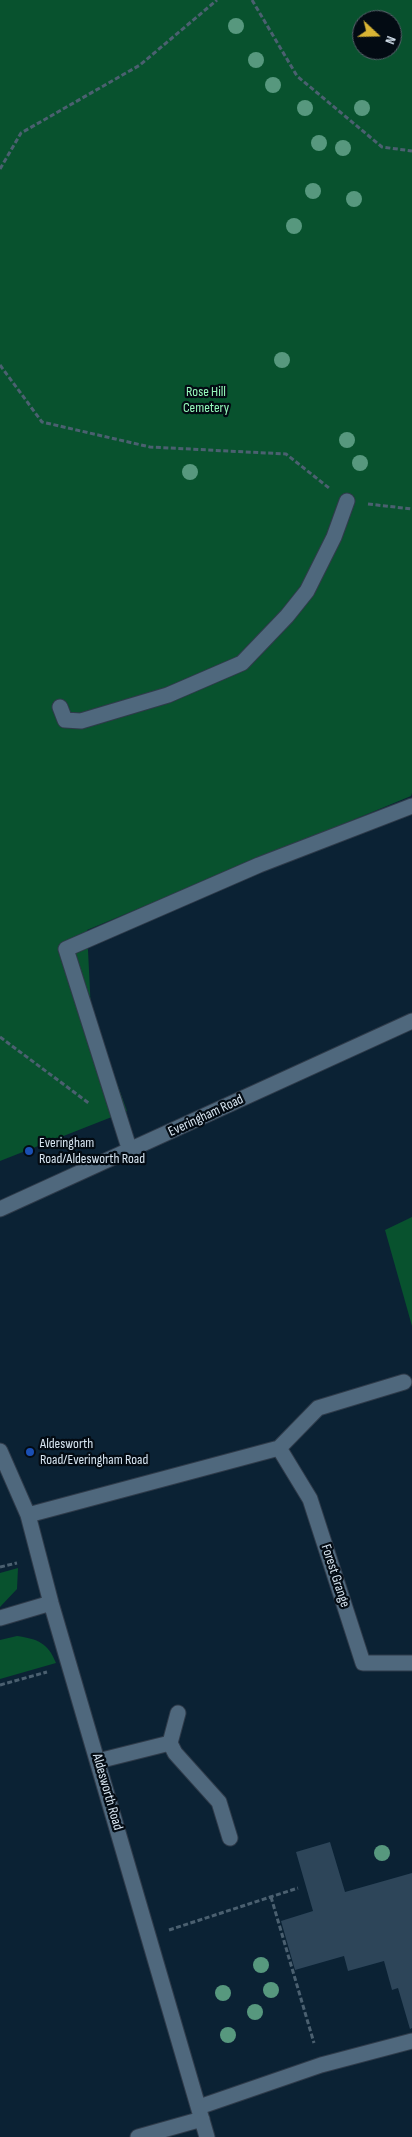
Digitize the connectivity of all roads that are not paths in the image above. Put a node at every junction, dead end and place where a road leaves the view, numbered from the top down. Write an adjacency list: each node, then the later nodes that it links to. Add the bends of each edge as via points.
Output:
1 (347, 501): 2 (street, via 334,537 306,591 242,663 168,695 81,721 65,720)
2 (60, 707)
3 (412, 806): 5 (street, via 259,865 66,949)
4 (412, 1021): 5 (street, Everingham Road)
5 (130, 1151): 6 (street, Everingham Road)
6 (0, 1209)
7 (404, 1382): 8 (street, via 318,1408)
8 (279, 1448): 10 (street); 13 (street, Forest Grange, via 310,1499 363,1664)
9 (0, 1451): 10 (street, Aldesworth Road)
10 (28, 1515): 11 (street, Aldesworth Road)
11 (51, 1603): 12 (street); 16 (street, Aldesworth Road)
12 (0, 1618)
13 (412, 1663)
14 (178, 1713): 15 (street)
15 (170, 1743): 16 (street); 17 (street, via 175,1753 220,1802)
16 (98, 1761): 19 (street, Aldesworth Road)
17 (230, 1838)
18 (412, 2041): 19 (street, via 321,2065)
19 (201, 2113): 20 (street); 21 (street, Aldesworth Road)
20 (138, 2137)
21 (207, 2137)

